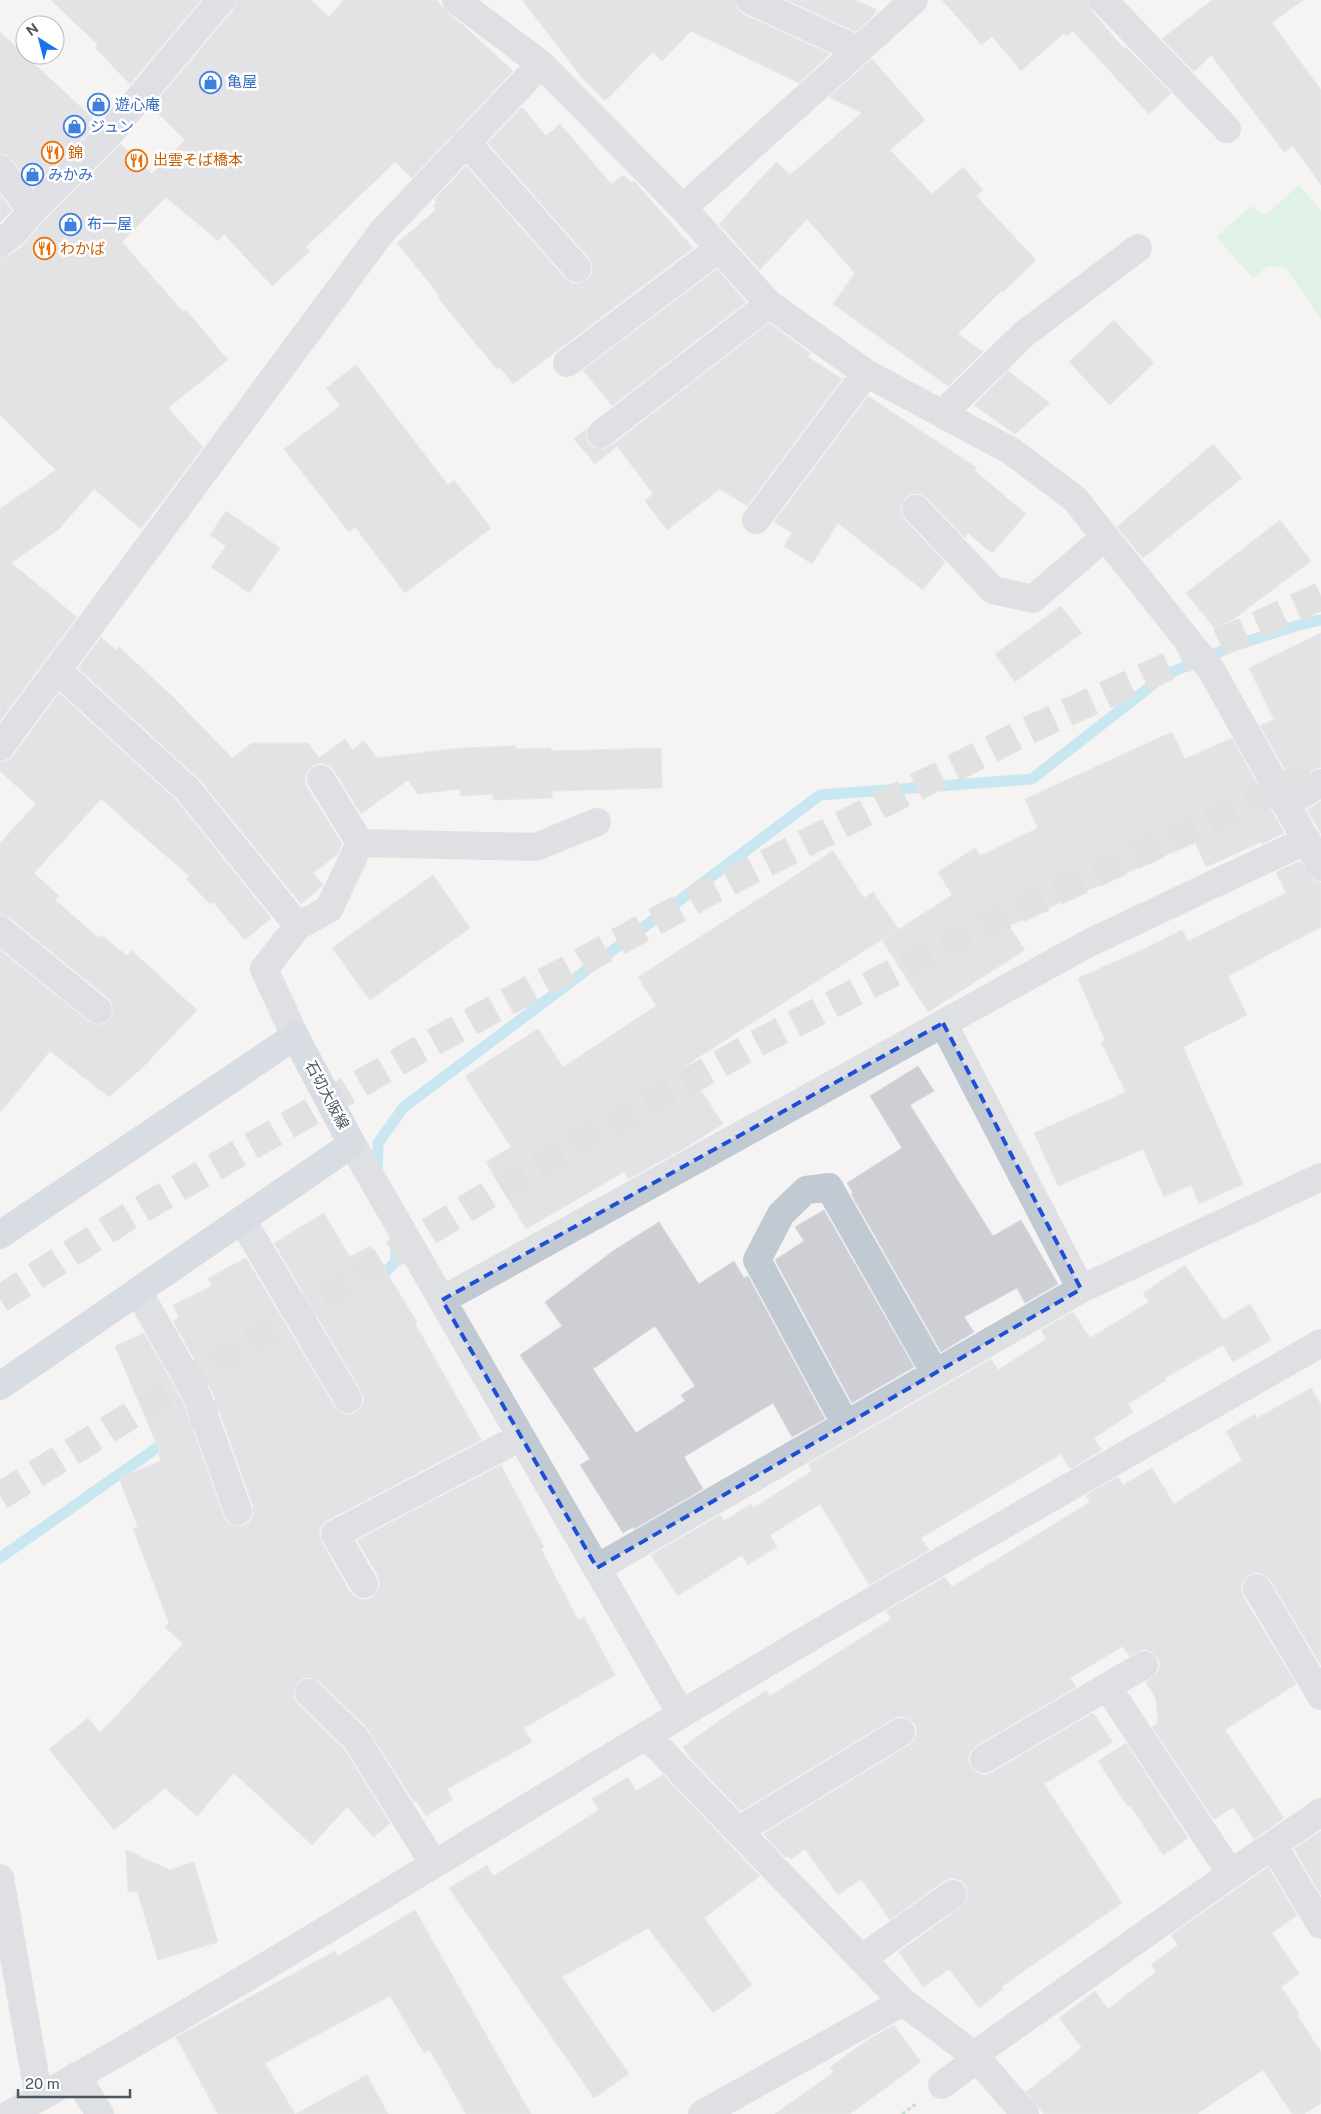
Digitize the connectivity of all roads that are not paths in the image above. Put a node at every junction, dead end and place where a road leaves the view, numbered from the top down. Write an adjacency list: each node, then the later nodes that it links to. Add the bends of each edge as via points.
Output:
1 (221, 0): 12 (street, via 109,134)
2 (456, 0): 7 (street)
3 (750, 0): 6 (street)
4 (914, 0): 6 (street)
5 (1103, 0): 8 (street)
6 (858, 50): 11 (street)
7 (540, 64): 9 (street); 11 (street)
8 (1227, 129)
9 (466, 142): 16 (street); 25 (street, via 381,233)
10 (0, 169): 12 (street)
11 (683, 208): 15 (street)
12 (32, 210): 13 (street)
13 (0, 243)
14 (1138, 248): 20 (street, via 1024,334)
15 (718, 249): 17 (street); 18 (street)
16 (577, 268)
17 (769, 304): 19 (street); 21 (street)
18 (567, 363)
19 (866, 373): 20 (street); 23 (street)
20 (942, 414): 24 (street, via 1011,451 1075,499)
21 (601, 434)
22 (916, 510): 24 (street, via 993,590 1033,599)
23 (756, 520)
24 (1105, 538): 29 (street, via 1212,671)
25 (57, 670): 26 (street); 34 (street, via 188,790)
26 (0, 748)
27 (321, 779): 32 (street)
28 (1321, 783): 29 (street)
29 (1286, 804): 31 (street)
30 (597, 822): 32 (street, via 536,847)
31 (1307, 840): 33 (street); 37 (street, via 1086,944)
32 (360, 843): 34 (street, via 329,909)
33 (1321, 867)
34 (298, 926): 38 (street, via 264,968)
35 (0, 930): 36 (street)
36 (98, 1010)
37 (943, 1023): 43 (street); 45 (street)
38 (295, 1036): 39 (main road, 石切大阪線); 42 (main road)
39 (352, 1144): 41 (main road, 石切大阪線); 45 (street)
40 (1321, 1177): 43 (street)
41 (242, 1220): 44 (main road, 石切大阪線); 49 (street)
42 (0, 1236)
43 (1081, 1289): 47 (street)
44 (138, 1291): 48 (main road, 石切大阪線); 52 (street, via 197,1396)
45 (442, 1300): 51 (street)
46 (1321, 1343): 60 (street)
47 (935, 1373): 50 (street); 50 (street, via 829,1187 806,1190 781,1214 757,1260)
48 (0, 1386)
49 (348, 1399)
50 (846, 1425): 53 (street)
51 (522, 1437): 53 (street); 54 (street, via 334,1534)
52 (238, 1511)
53 (597, 1568): 60 (street)
54 (364, 1584)
55 (1257, 1588): 59 (street)
56 (1144, 1666): 57 (street)
57 (1108, 1688): 63 (street); 68 (street)
58 (309, 1693): 67 (street, via 356,1739)
59 (1321, 1696)
60 (681, 1714): 62 (street)
61 (902, 1732): 65 (street)
62 (646, 1735): 65 (street); 67 (street)
63 (984, 1759)
64 (1321, 1812): 66 (street)
65 (738, 1831): 72 (street)
66 (1273, 1844): 68 (street); 71 (street)
67 (434, 1864): 75 (street, via 194,2010)
68 (1231, 1874): 74 (street)
69 (0, 1878): 77 (street)
70 (954, 1894): 72 (street)
71 (1321, 1925)
72 (861, 1959): 73 (street)
73 (903, 2002): 74 (street); 80 (street)
74 (976, 2057): 76 (street); 81 (street)
75 (76, 2076): 77 (street); 79 (street)
76 (942, 2085)
77 (39, 2098): 78 (street)
78 (10, 2114)
79 (100, 2114)
80 (702, 2114)
81 (1025, 2114)

